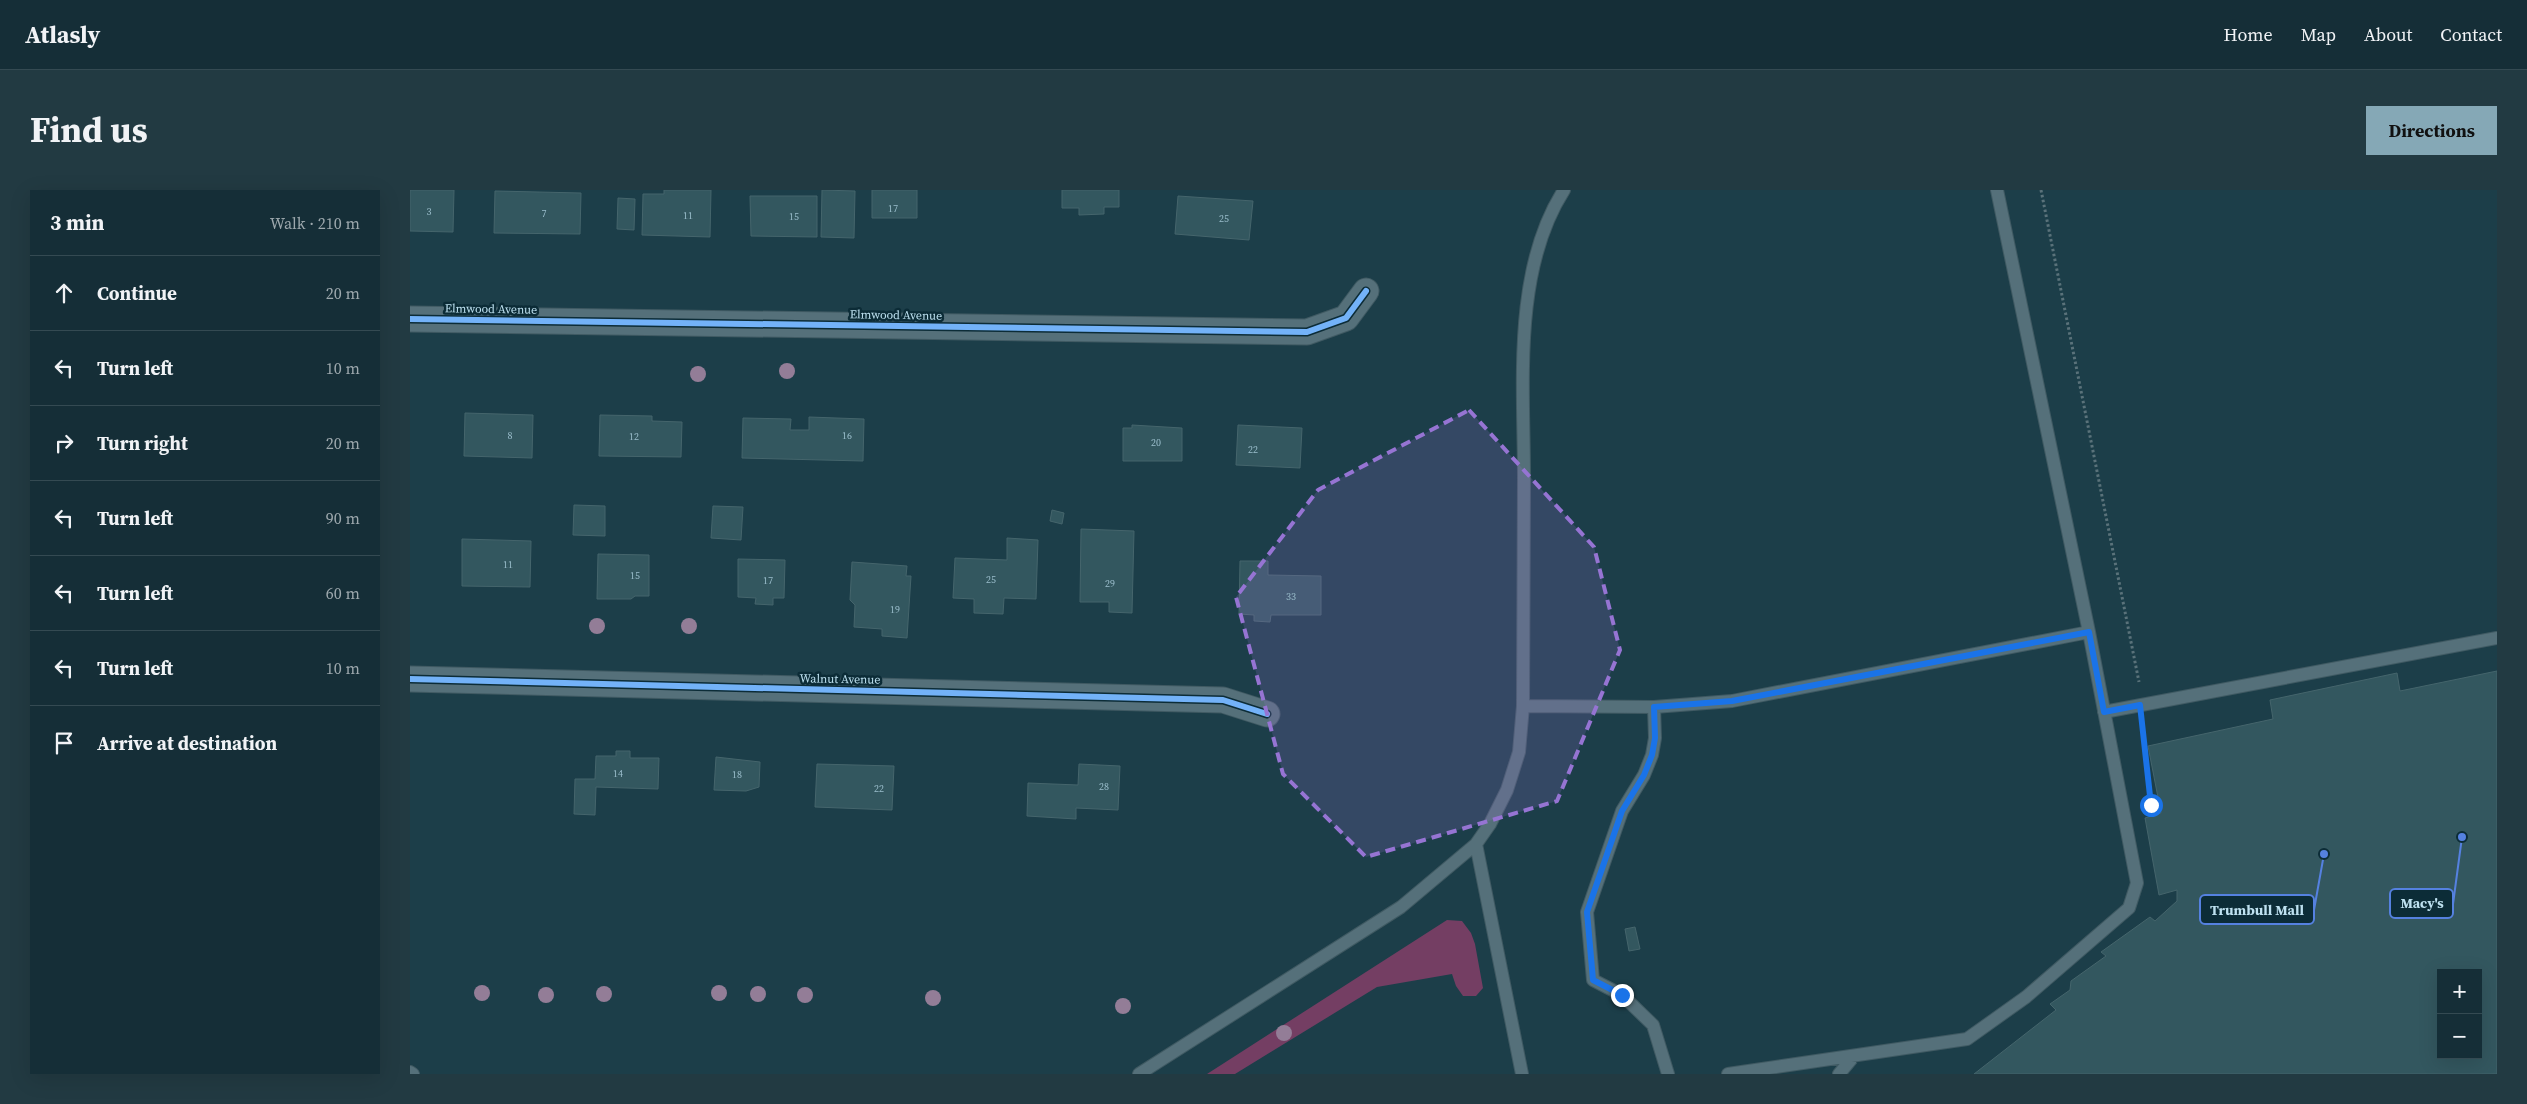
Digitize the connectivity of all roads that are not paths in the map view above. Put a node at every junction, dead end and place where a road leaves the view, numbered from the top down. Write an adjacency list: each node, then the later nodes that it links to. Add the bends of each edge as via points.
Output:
1 (1564, 190): 8 (lane, via 1542,231 1536,250 1524,340)
2 (1997, 190): 5 (lane)
3 (1366, 291): 4 (street, Elmwood Avenue, via 1346,318 1307,332)
4 (410, 319)
5 (2089, 632): 9 (lane, via 1732,701); 10 (lane)
6 (2497, 638): 10 (lane)
7 (410, 679): 11 (street, Walnut Avenue, via 1223,700)
8 (1523, 706): 9 (lane); 12 (lane, via 1518,752 1507,790)
9 (1654, 707): 16 (lane, via 1652,755 1622,811 1587,912 1593,980 1622,995 1653,1025)
10 (2104, 712): 13 (lane, via 2137,883 2129,908 2026,997 1967,1039)
11 (1267, 714)
12 (1476, 844): 14 (lane, via 1400,906); 15 (lane)
13 (1854, 1056): 17 (lane); 18 (lane)
14 (1140, 1074)
15 (1522, 1074)
16 (1668, 1074)
17 (1728, 1074)
18 (1839, 1074)

